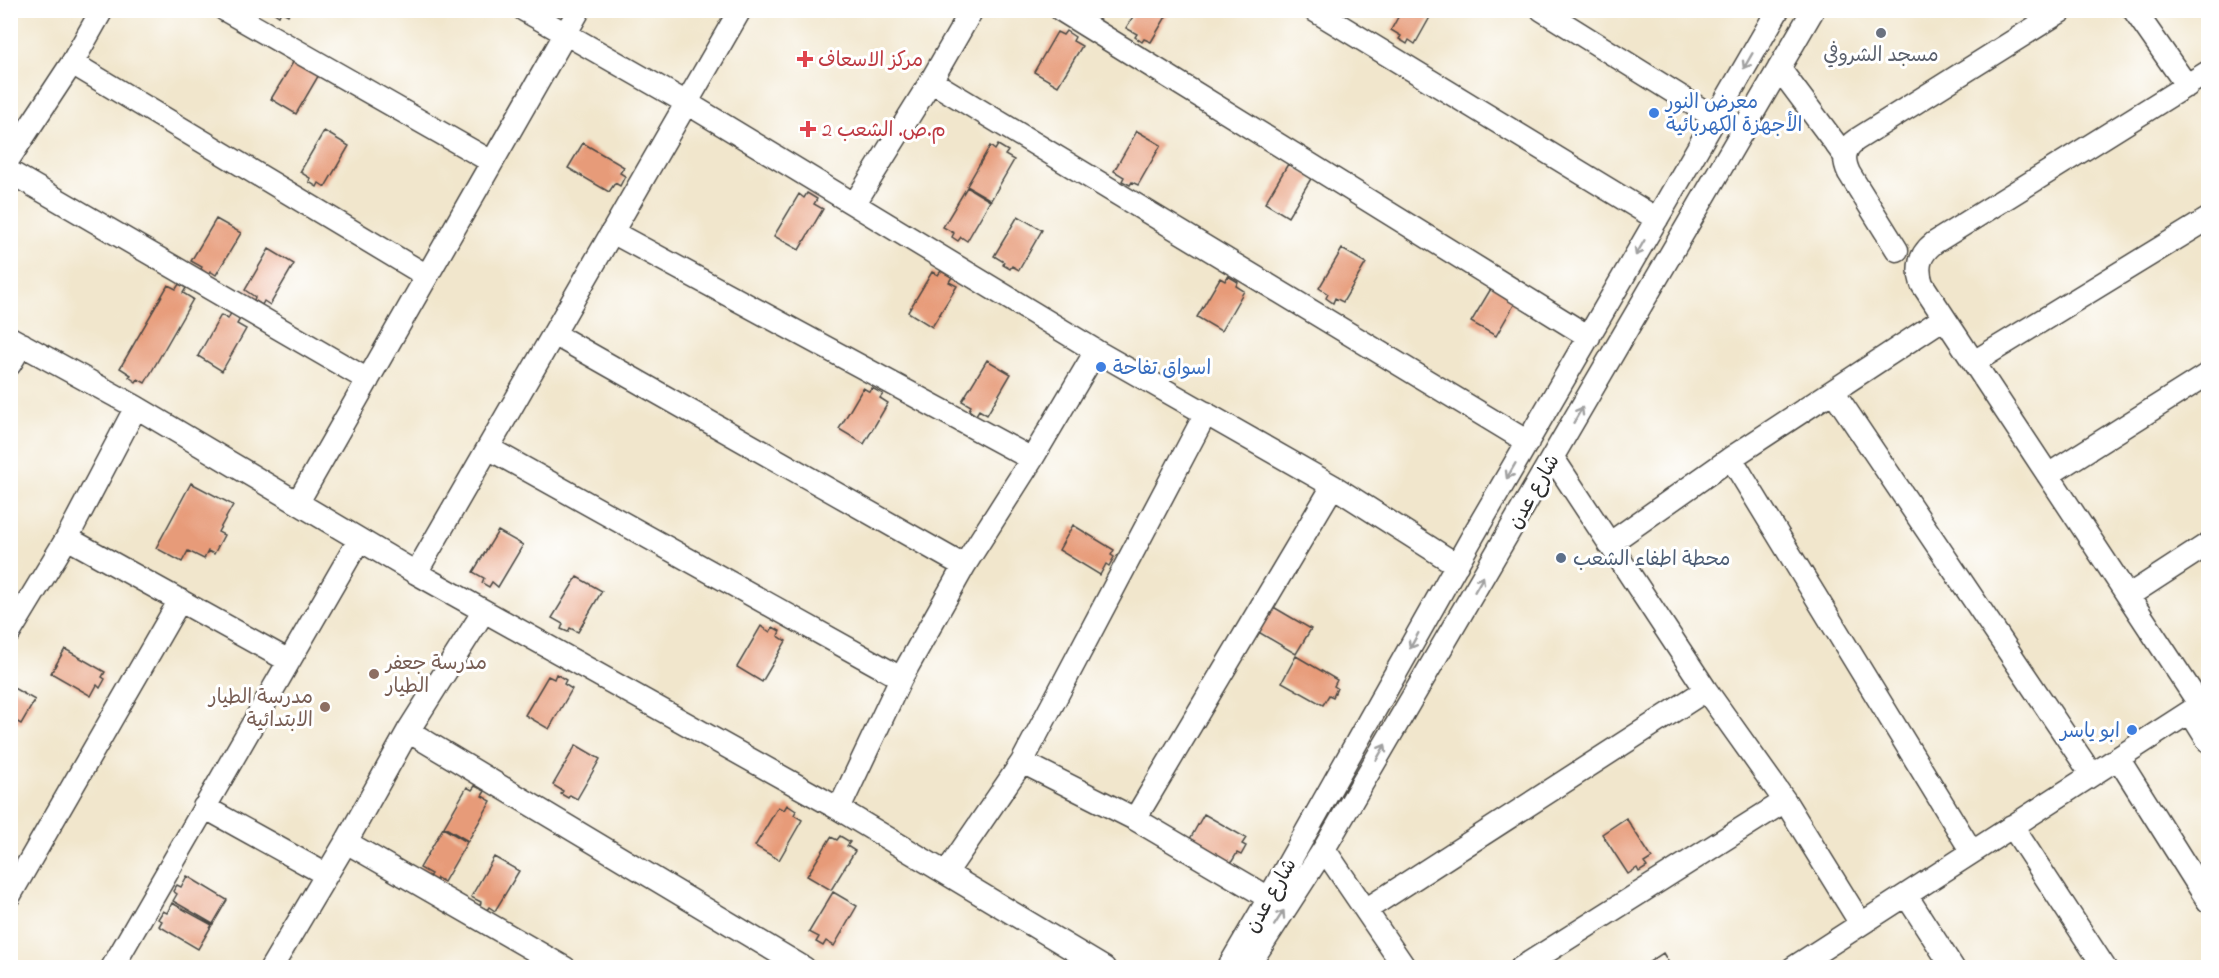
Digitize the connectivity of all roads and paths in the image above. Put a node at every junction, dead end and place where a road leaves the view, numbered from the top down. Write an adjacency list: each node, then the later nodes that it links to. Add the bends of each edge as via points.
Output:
1 (102, 10): 15 (street)
2 (225, 10): 24 (street)
3 (524, 10): 14 (street)
4 (579, 10): 14 (street)
5 (972, 10): 18 (street)
6 (1061, 10): 34 (street)
7 (1314, 10): 27 (street)
8 (1542, 10): 21 (street)
9 (1778, 10): 21 (street, شارع عدن, one-way to 21)
10 (1813, 10): 16 (street, شارع عدن)
11 (2063, 10): 22 (street, via 1856,140)
12 (2134, 10): 19 (street)
13 (736, 12): 20 (street)
14 (565, 35): 20 (street); 24 (street)
15 (72, 63): 23 (street); 31 (street)
16 (1779, 68): 22 (street); 45 (street, شارع عدن, one-way to 16)
17 (2208, 72): 19 (street)
18 (931, 81): 26 (street); 43 (street)
19 (2187, 86): 32 (street, via 1928,247 1920,261 1919,276)
20 (687, 103): 26 (street); 29 (street)
21 (1715, 118): 27 (street, شارع عدن)
22 (1844, 155): 30 (street, via 1849,173)
23 (10, 157)
24 (492, 162): 31 (street)
25 (10, 172): 39 (street)
26 (855, 203): 36 (street)
27 (1657, 219): 34 (street, شارع عدن, one-way to 34)
28 (2208, 219): 37 (street)
29 (612, 232): 33 (street); 47 (street)
30 (1897, 250)
31 (427, 276): 39 (street)
32 (1944, 318): 37 (street); 40 (street)
33 (554, 334): 44 (street); 58 (street)
34 (1589, 337): 43 (street, شارع عدن)
35 (14, 349): 41 (street)
36 (1096, 351): 42 (street); 47 (street)
37 (1974, 362): 48 (street)
38 (2208, 374): 48 (street)
39 (368, 380): 50 (street)
40 (1833, 391): 46 (street); 72 (street)
41 (136, 407): 50 (street); 52 (street)
42 (1206, 413): 49 (street); 71 (street)
43 (1528, 442): 51 (street, شارع عدن, one-way to 51)
44 (488, 448): 59 (street); 65 (street)
45 (1553, 458): 53 (street, شارع عدن); 55 (street)
46 (1731, 458): 55 (street); 80 (street)
47 (1032, 459): 58 (street)
48 (2048, 475): 60 (street)
49 (1333, 486): 57 (street); 76 (street)
50 (298, 502): 54 (street)
51 (1474, 534): 53 (street); 57 (street, شارع عدن)
52 (67, 538): 61 (street); 63 (street)
53 (1506, 538): 79 (street, شارع عدن, one-way to 53)
54 (360, 540): 59 (street); 64 (street)
55 (1609, 544): 66 (street)
56 (2208, 544): 60 (street)
57 (1457, 565): 85 (street, شارع عدن, one-way to 85)
58 (964, 566): 65 (street)
59 (416, 573): 62 (street)
60 (2128, 596): 67 (street)
61 (180, 600): 64 (street); 83 (street)
62 (484, 611): 68 (street); 75 (street)
63 (10, 632)
64 (289, 660): 74 (street)
65 (901, 678): 75 (street)
66 (1706, 690): 73 (street); 87 (street)
67 (2199, 706): 69 (street); 70 (street)
68 (408, 731): 78 (street); 93 (street)
69 (2208, 741)
70 (2118, 758): 72 (street); 86 (street)
71 (1022, 762): 76 (street); 81 (street)
72 (2091, 775): 77 (street)
73 (1785, 801): 88 (street); 98 (street)
74 (204, 807): 82 (street); 91 (street)
75 (839, 809): 81 (street)
76 (1135, 819): 85 (street)
77 (2012, 826): 80 (street); 100 (street)
78 (346, 842): 82 (street); 92 (street)
79 (1324, 849): 87 (street); 96 (street, شارع عدن, one-way to 79)
80 (1972, 852): 84 (street)
81 (946, 873): 94 (street)
82 (325, 874): 89 (street)
83 (10, 895)
84 (1906, 895): 88 (street); 99 (street)
85 (1269, 898): 95 (street, شارع عدن)
86 (2208, 901)
87 (1367, 909): 97 (street)
88 (1861, 924): 90 (street)
89 (281, 964)
90 (1800, 966)
91 (112, 968)
92 (565, 968)
93 (804, 968)
94 (1104, 968)
95 (1228, 968)
96 (1247, 968)
97 (1405, 968)
98 (1521, 968)
99 (1953, 968)
100 (2105, 968)

